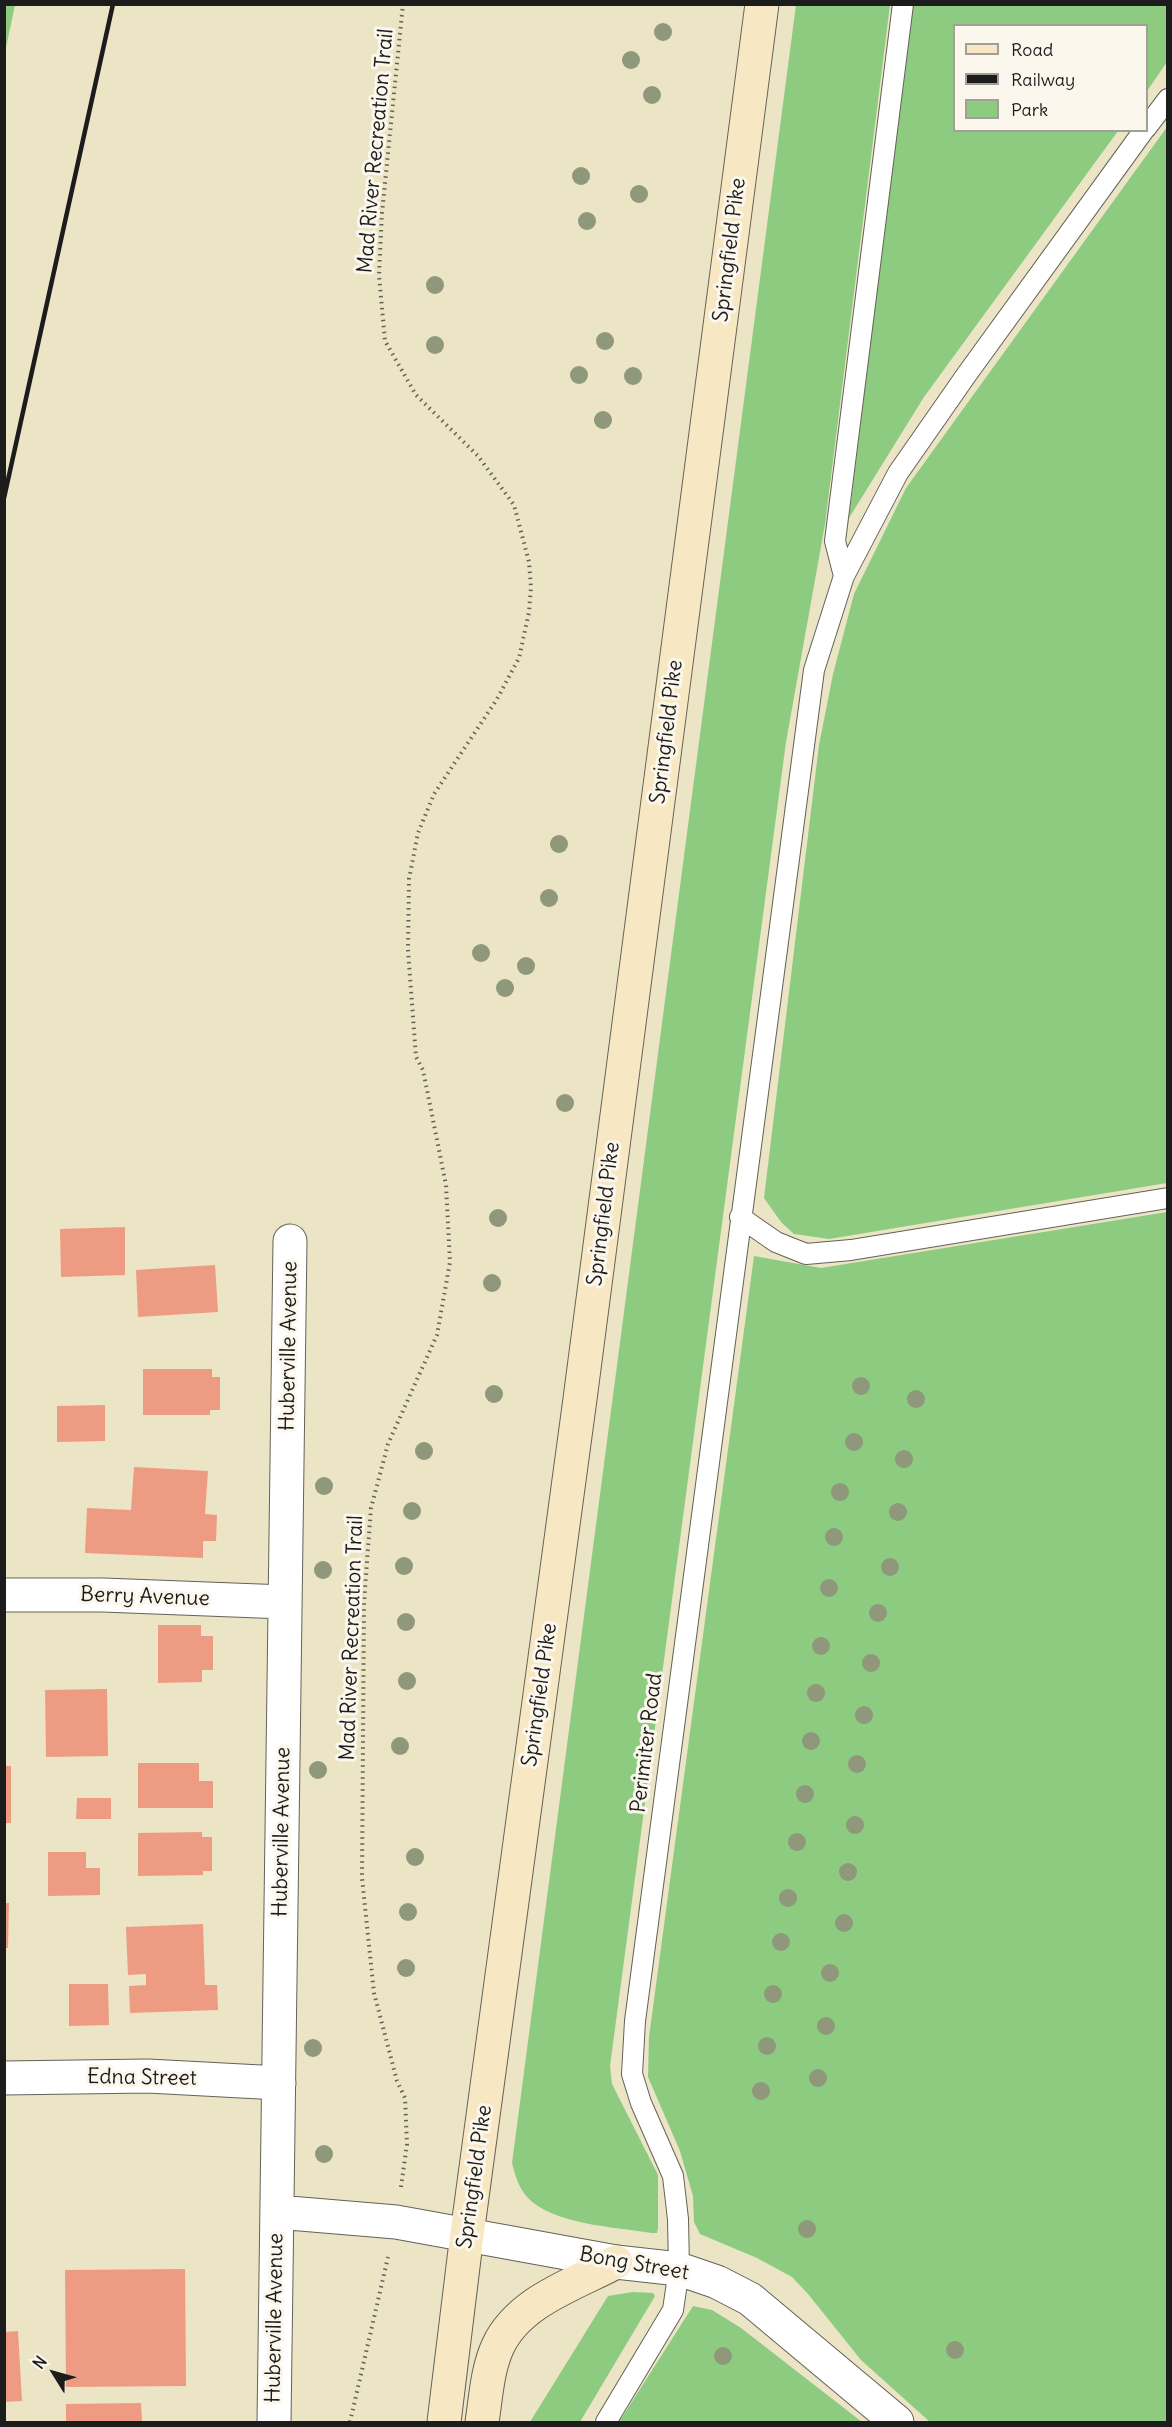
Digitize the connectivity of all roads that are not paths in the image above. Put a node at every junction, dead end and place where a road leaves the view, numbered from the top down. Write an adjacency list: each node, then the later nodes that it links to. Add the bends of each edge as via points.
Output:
1 (762, 4): 15 (main road, Springfield Pike)
2 (903, 4): 6 (lane, via 835,541)
3 (1167, 99): 4 (lane, Perimiter Road)
4 (1148, 125)
5 (1143, 132): 6 (lane, Perimiter Road, via 898,473)
6 (844, 576): 8 (lane, Perimiter Road, via 814,670)
7 (1167, 1198): 8 (lane, via 806,1254 776,1242)
8 (740, 1217): 17 (lane, Perimiter Road, via 635,2021 632,2074 673,2176)
9 (291, 1241): 11 (street, Huberville Avenue)
10 (4, 1595): 11 (street, Berry Avenue)
11 (285, 1602): 13 (street, Huberville Avenue)
12 (4, 2078): 13 (street, Edna Street, via 148,2076)
13 (279, 2083): 14 (street, Huberville Avenue)
14 (277, 2212): 15 (street, Bong Street, via 396,2222); 18 (street, Huberville Avenue)
15 (467, 2234): 16 (street, Bong Street); 19 (main road, Springfield Pike)
16 (616, 2262): 17 (street, Bong Street); 20 (main road, via 539,2301 510,2327 490,2370)
17 (679, 2269): 21 (lane, Perimiter Road, via 672,2310); 22 (street, Bong Street, via 717,2282 750,2300)
18 (274, 2422)
19 (444, 2422)
20 (482, 2422)
21 (606, 2422)
22 (897, 2422)

